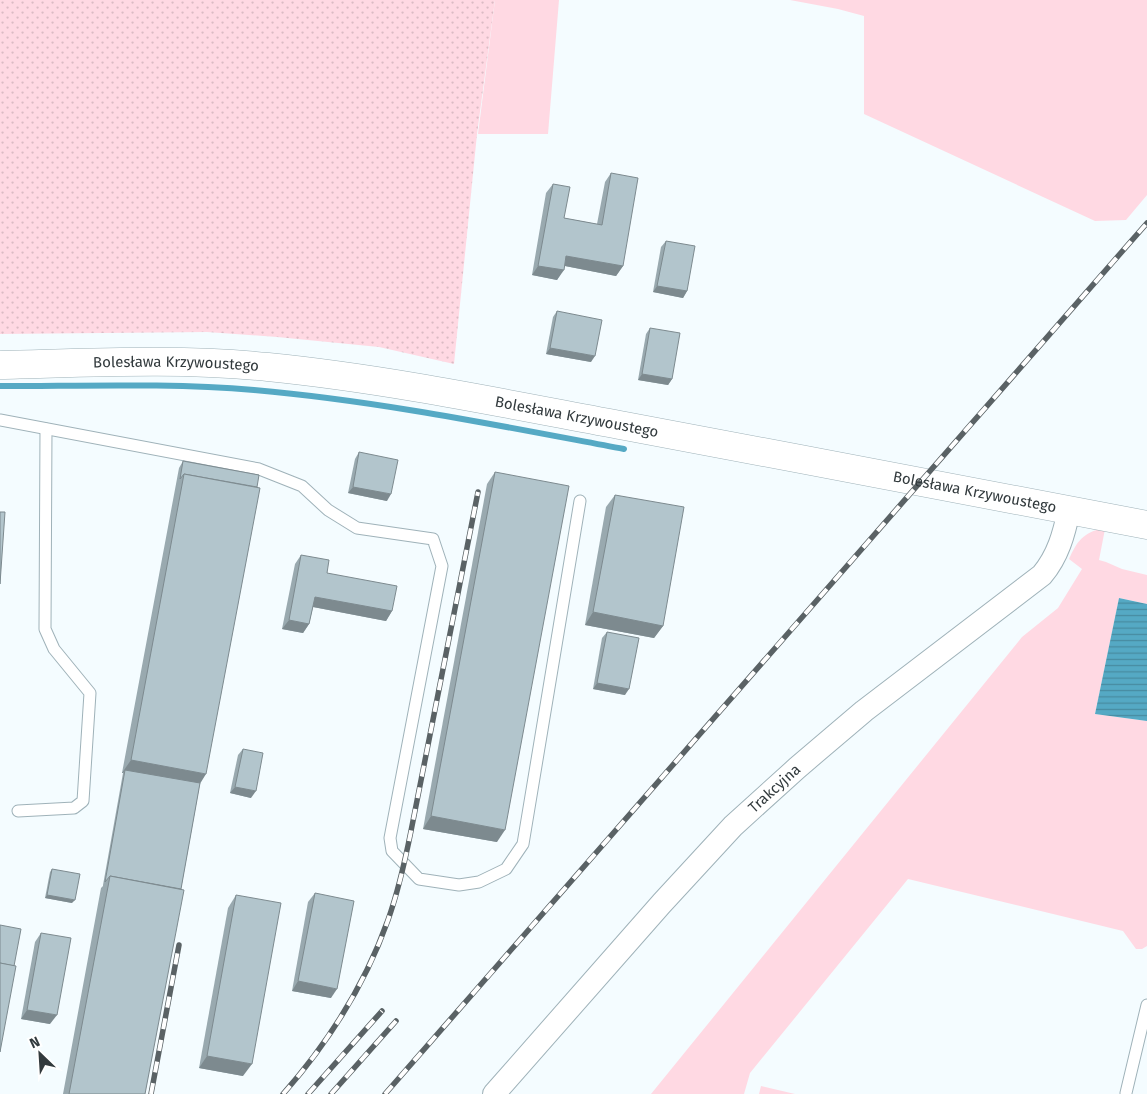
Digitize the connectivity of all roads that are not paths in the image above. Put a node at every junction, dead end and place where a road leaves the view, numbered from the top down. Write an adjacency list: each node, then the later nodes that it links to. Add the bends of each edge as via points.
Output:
1 (0, 364): 5 (street, Bolesława Krzywoustego, via 197,363 265,366 339,375)
2 (0, 420): 3 (lane)
3 (46, 429): 4 (lane, via 259,469 302,486 328,510 357,528 433,539 442,566 390,838 392,851 419,879 459,885 478,882 506,869 523,844); 7 (lane, via 45,629 54,649 90,692 83,801 74,808)
4 (580, 501)
5 (1069, 510): 6 (street, Bolesława Krzywoustego); 10 (street, Trakcyjna, via 1063,537 1042,575 864,711 733,826)
6 (1147, 525)
7 (18, 811)
8 (1147, 1005): 9 (lane)
9 (1126, 1093)
10 (494, 1094)

